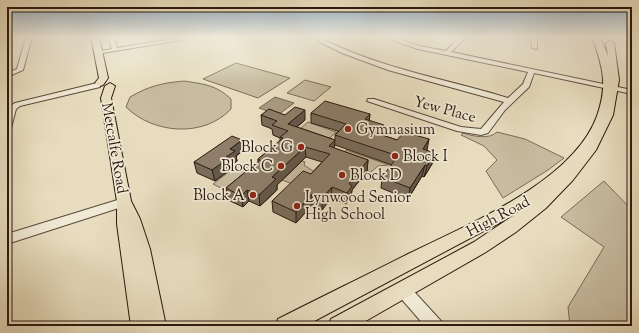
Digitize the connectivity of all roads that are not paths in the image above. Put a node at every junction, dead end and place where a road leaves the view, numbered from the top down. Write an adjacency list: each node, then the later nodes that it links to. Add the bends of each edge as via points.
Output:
1 (25, 53): 9 (street, via 20,70)
2 (113, 53): 7 (street)
3 (346, 53): 13 (street, via 360,59)
4 (447, 53): 8 (street)
5 (607, 53): 11 (main road, High Road)
6 (618, 53): 11 (main road, High Road, via 628,73)
7 (100, 55): 10 (main road, Metcalfe Road)
8 (532, 71): 11 (street); 13 (street, Yew Place, via 526,85)
9 (7, 75)
10 (103, 85): 15 (street, via 14,105); 17 (main road, Metcalfe Road)
11 (625, 91): 14 (main road, High Road); 22 (main road, High Road, via 593,146 560,178 536,196)
12 (371, 101): 13 (street, Yew Place, via 460,129 481,132 485,131)
13 (509, 101)
14 (631, 107)
15 (7, 128)
16 (572, 192): 19 (main road, High Road, via 528,222)
17 (124, 202): 18 (street); 20 (main road, Metcalfe Road); 21 (main road, Metcalfe Road, via 142,249)
18 (7, 240)
19 (403, 290): 23 (main road, High Road); 24 (street)
20 (141, 326)
21 (156, 326)
22 (285, 326)
23 (338, 326)
24 (435, 326)

